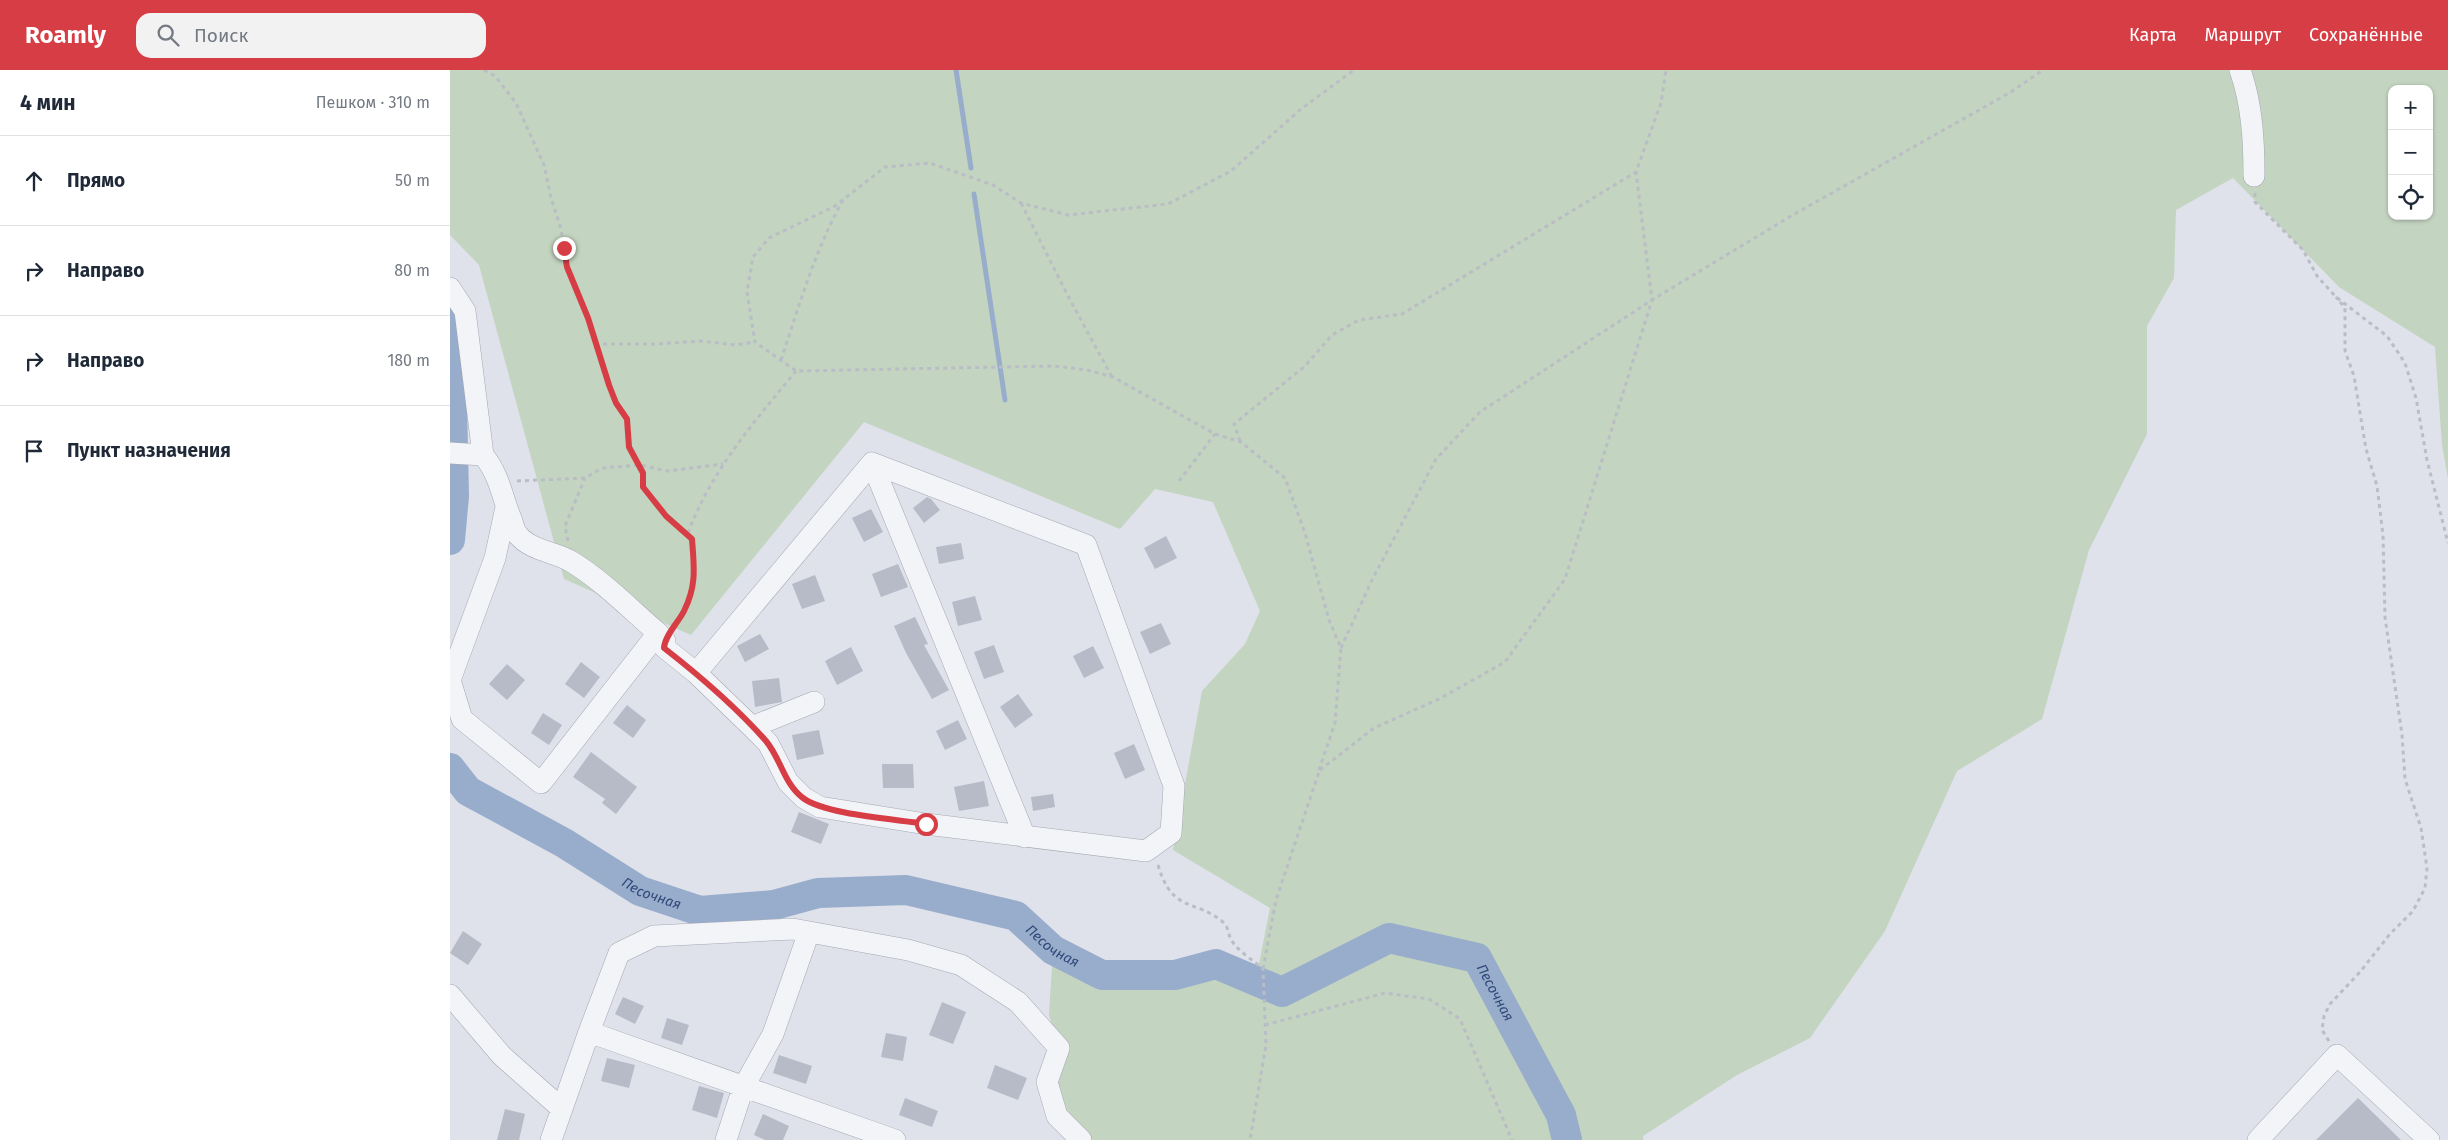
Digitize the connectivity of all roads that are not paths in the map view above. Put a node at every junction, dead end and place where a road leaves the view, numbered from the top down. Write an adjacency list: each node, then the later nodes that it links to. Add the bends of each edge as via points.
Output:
1 (2240, 70): 2 (street, via 2254,137)
2 (2254, 176)
3 (450, 288): 5 (street, via 464,311)
4 (450, 453): 5 (street)
5 (482, 455): 7 (street, via 492,466)
6 (872, 463): 9 (street); 12 (street); 12 (street, via 1086,545 1174,786 1171,832 1146,851)
7 (506, 507): 8 (street, via 518,535 533,546 571,561); 8 (street, via 495,558 450,680 462,719 542,783)
8 (661, 637): 9 (street, via 664,648)
9 (696, 673): 11 (street)
10 (814, 702): 11 (street)
11 (752, 727): 12 (street, via 768,743 788,782 804,798 820,806)
12 (1025, 837)
13 (809, 932): 15 (street, via 793,929 654,936 619,953); 16 (street, via 772,1034); 21 (street, via 908,950 961,965 1018,1002 1059,1048 1047,1082 1057,1116)
14 (450, 995): 17 (street, via 502,1056)
15 (589, 1032): 16 (street); 17 (street)
16 (743, 1088): 19 (street); 20 (street)
17 (562, 1109): 18 (street)
18 (551, 1140)
19 (726, 1140)
20 (895, 1140)
21 (1081, 1140)
22 (2258, 1140): 23 (street, via 2337,1055)
23 (2429, 1140)

